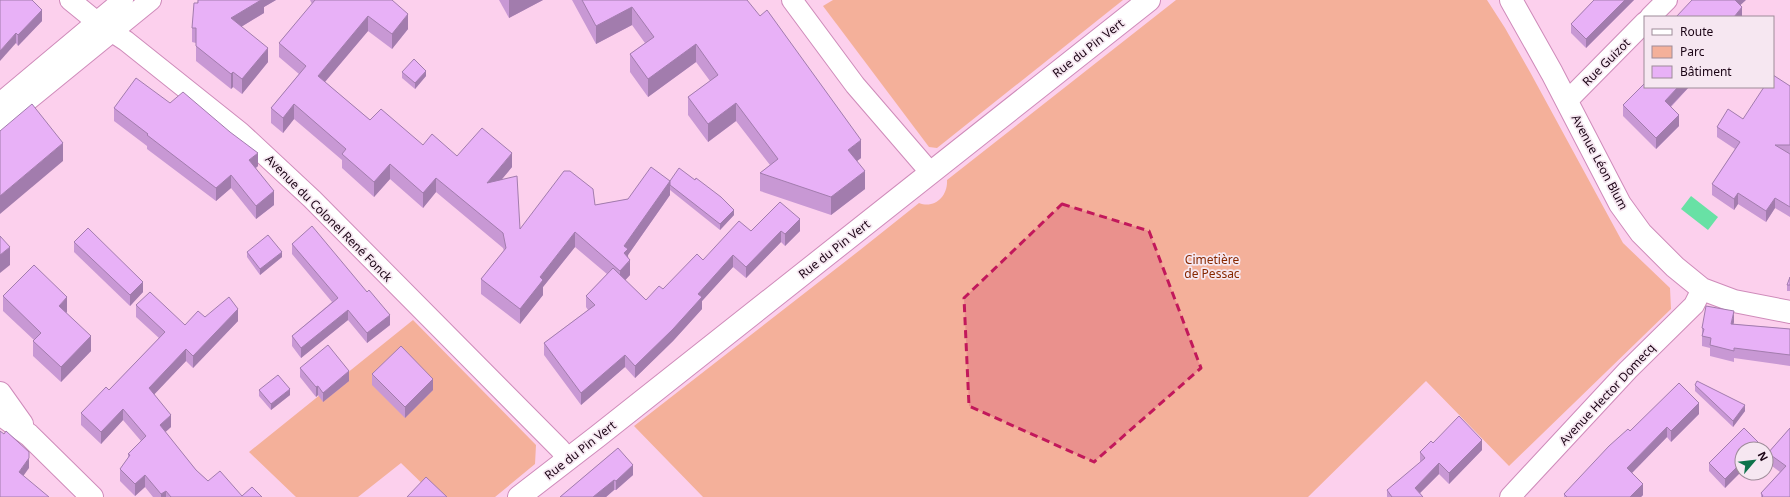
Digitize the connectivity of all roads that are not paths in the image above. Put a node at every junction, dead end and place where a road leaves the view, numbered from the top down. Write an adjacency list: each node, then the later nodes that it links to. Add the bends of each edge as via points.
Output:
1 (70, 0): 10 (street, Avenue du Colonel René Fonck)
2 (123, 0): 10 (street)
3 (151, 0): 10 (street)
4 (792, 0): 14 (street, via 855,85)
5 (1149, 0): 14 (street, Rue du Pin Vert)
6 (1511, 0): 11 (street, Avenue Léon Blum)
7 (1667, 0): 8 (street)
8 (1651, 16)
9 (1644, 23): 11 (street, Rue Guizot)
10 (104, 27): 12 (street); 13 (street); 20 (street, Avenue du Colonel René Fonck, via 126,41 246,138 312,200 560,449)
11 (1567, 101): 15 (street, Avenue Léon Blum, via 1620,204 1641,233 1675,267)
12 (0, 104)
13 (0, 123)
14 (930, 172): 20 (street, Rue du Pin Vert)
15 (1702, 289): 16 (street, Avenue Léon Blum, via 1734,301); 23 (street, Avenue Hector Domecq, via 1694,305 1628,370)
16 (1790, 312)
17 (0, 393): 19 (street)
18 (0, 414): 19 (street)
19 (29, 435): 21 (street)
20 (567, 459): 22 (street, Rue du Pin Vert)
21 (92, 497)
22 (519, 497)
23 (1510, 497)

